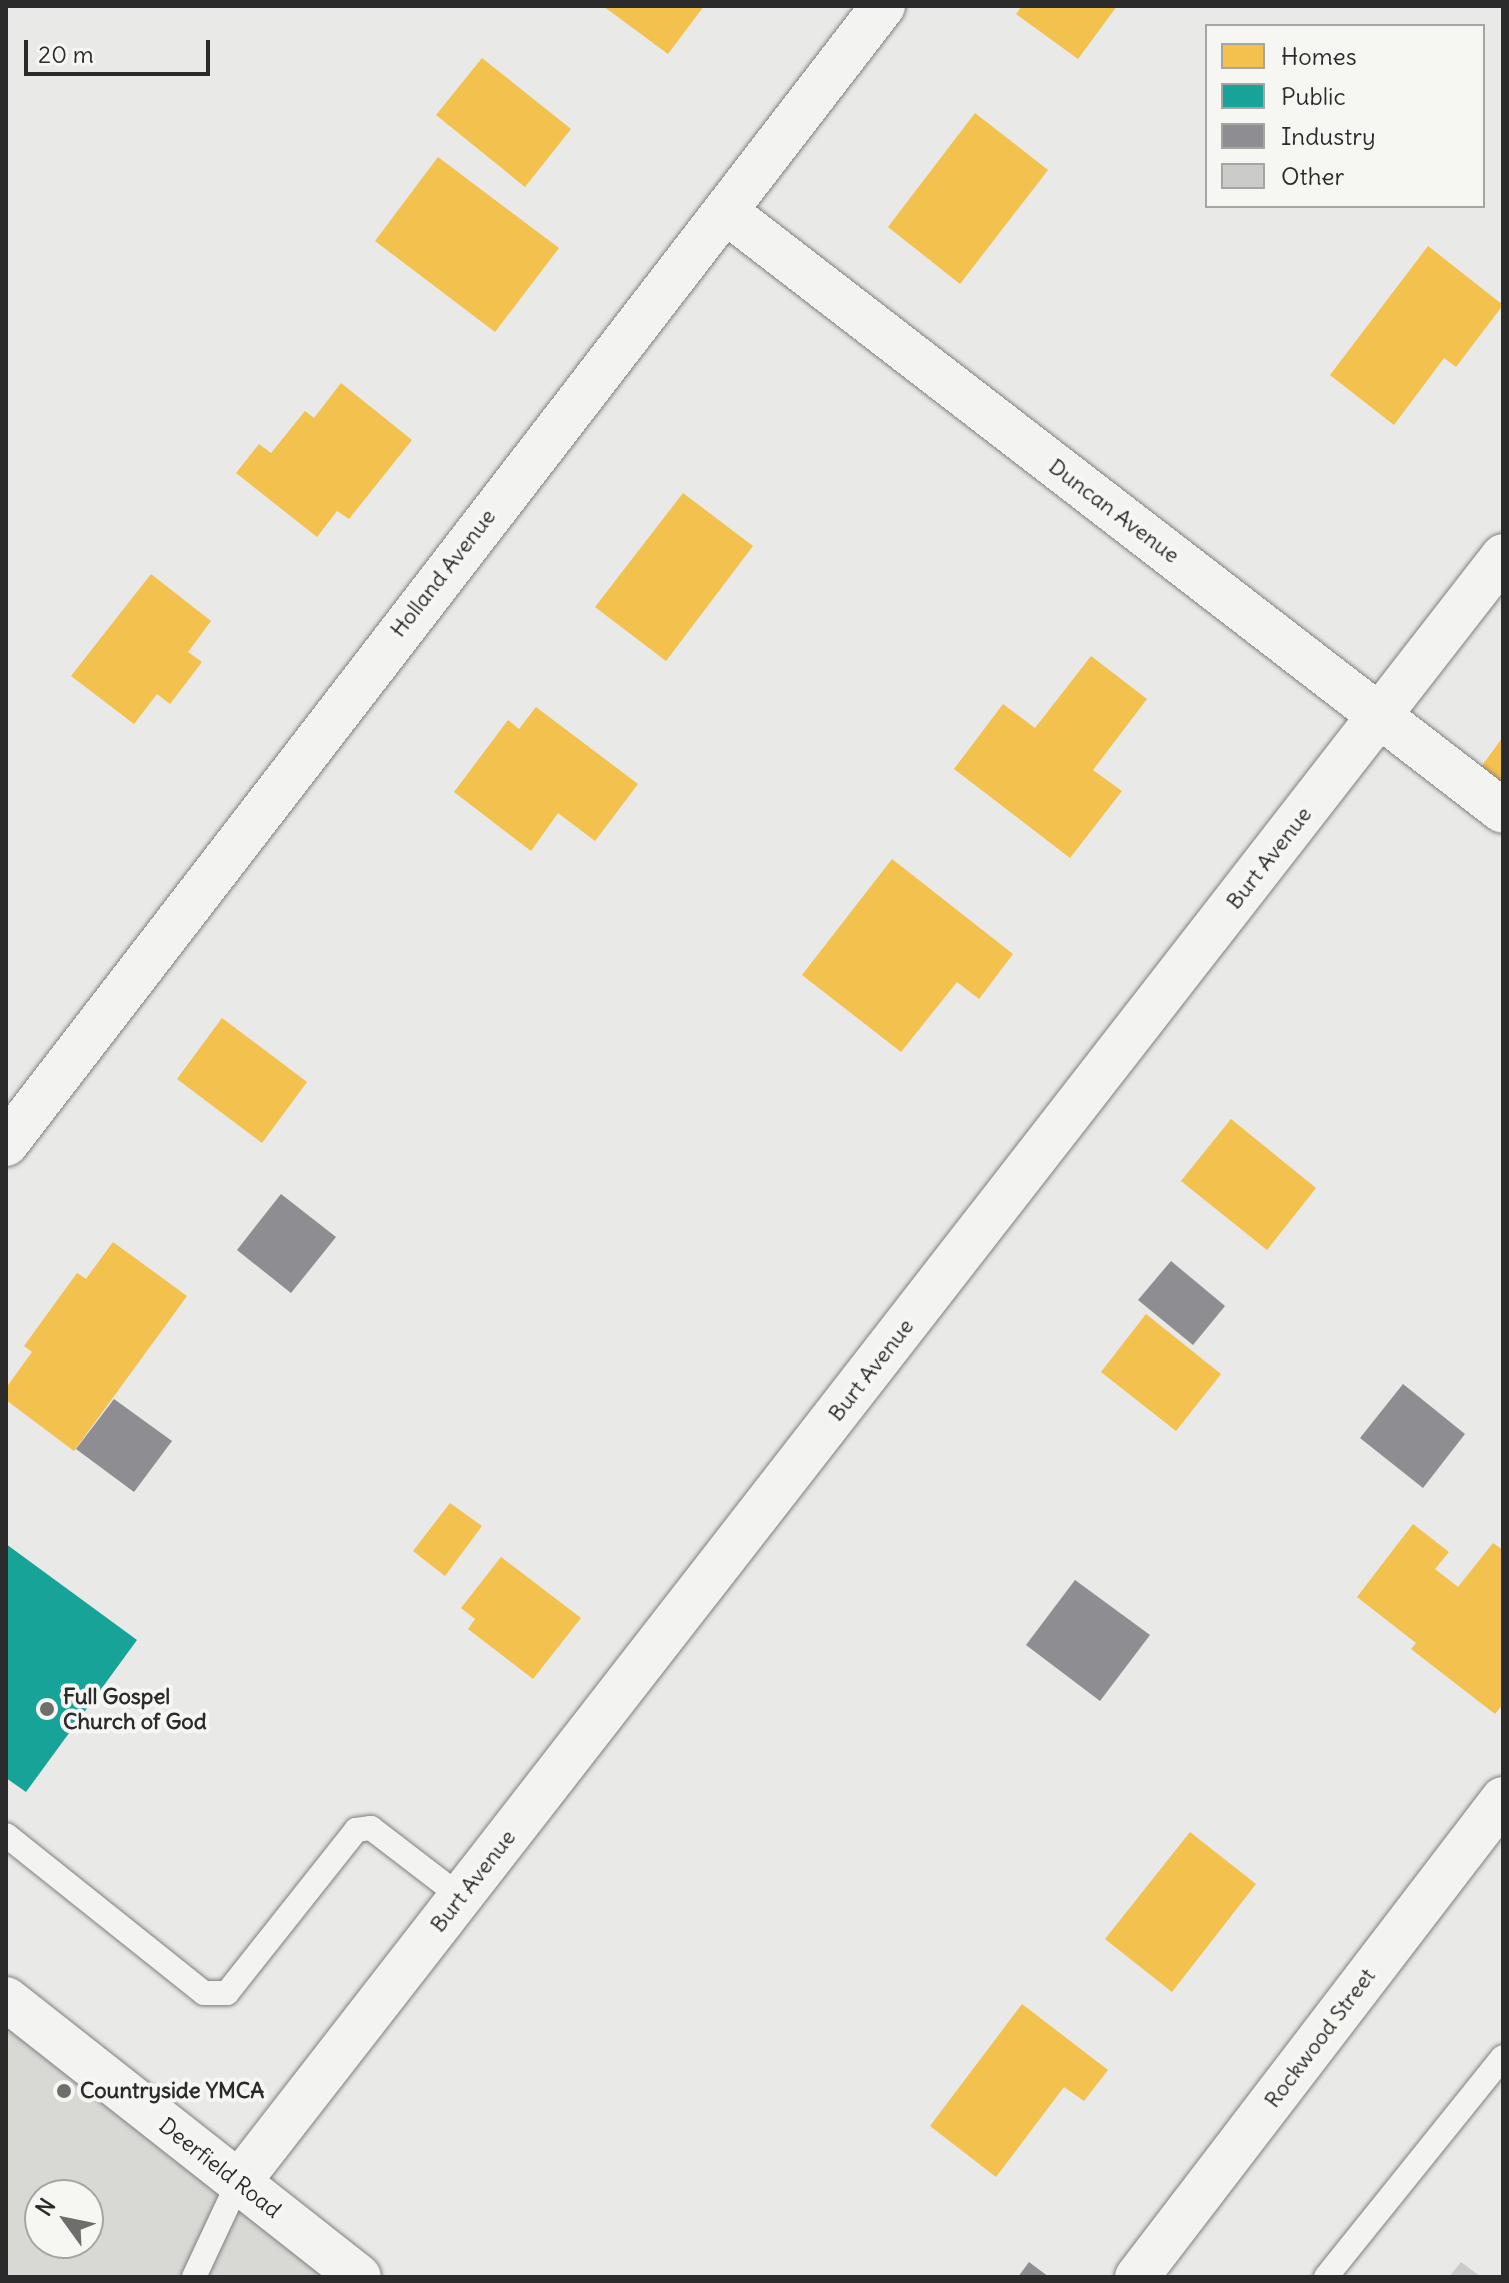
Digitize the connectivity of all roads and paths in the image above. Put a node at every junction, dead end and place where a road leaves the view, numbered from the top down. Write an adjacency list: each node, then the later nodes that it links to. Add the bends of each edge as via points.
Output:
1 (883, 6): 2 (street, Holland Avenue)
2 (725, 211): 4 (street, Duncan Avenue); 6 (street, Holland Avenue)
3 (1503, 556): 4 (street, Burt Avenue)
4 (1381, 713): 5 (street, Duncan Avenue); 9 (street, Burt Avenue)
5 (1503, 811)
6 (6, 1144)
7 (1503, 1799): 15 (street, Rockwood Street)
8 (6, 1835): 9 (lane, via 204,1993 227,1993 356,1830 371,1828)
9 (461, 1897): 12 (street, Burt Avenue)
10 (6, 1999): 12 (street, Deerfield Road)
11 (1503, 2057): 16 (lane)
12 (238, 2183): 13 (lane); 14 (street, Deerfield Road)
13 (194, 2277)
14 (359, 2277)
15 (1137, 2277)
16 (1326, 2277)

